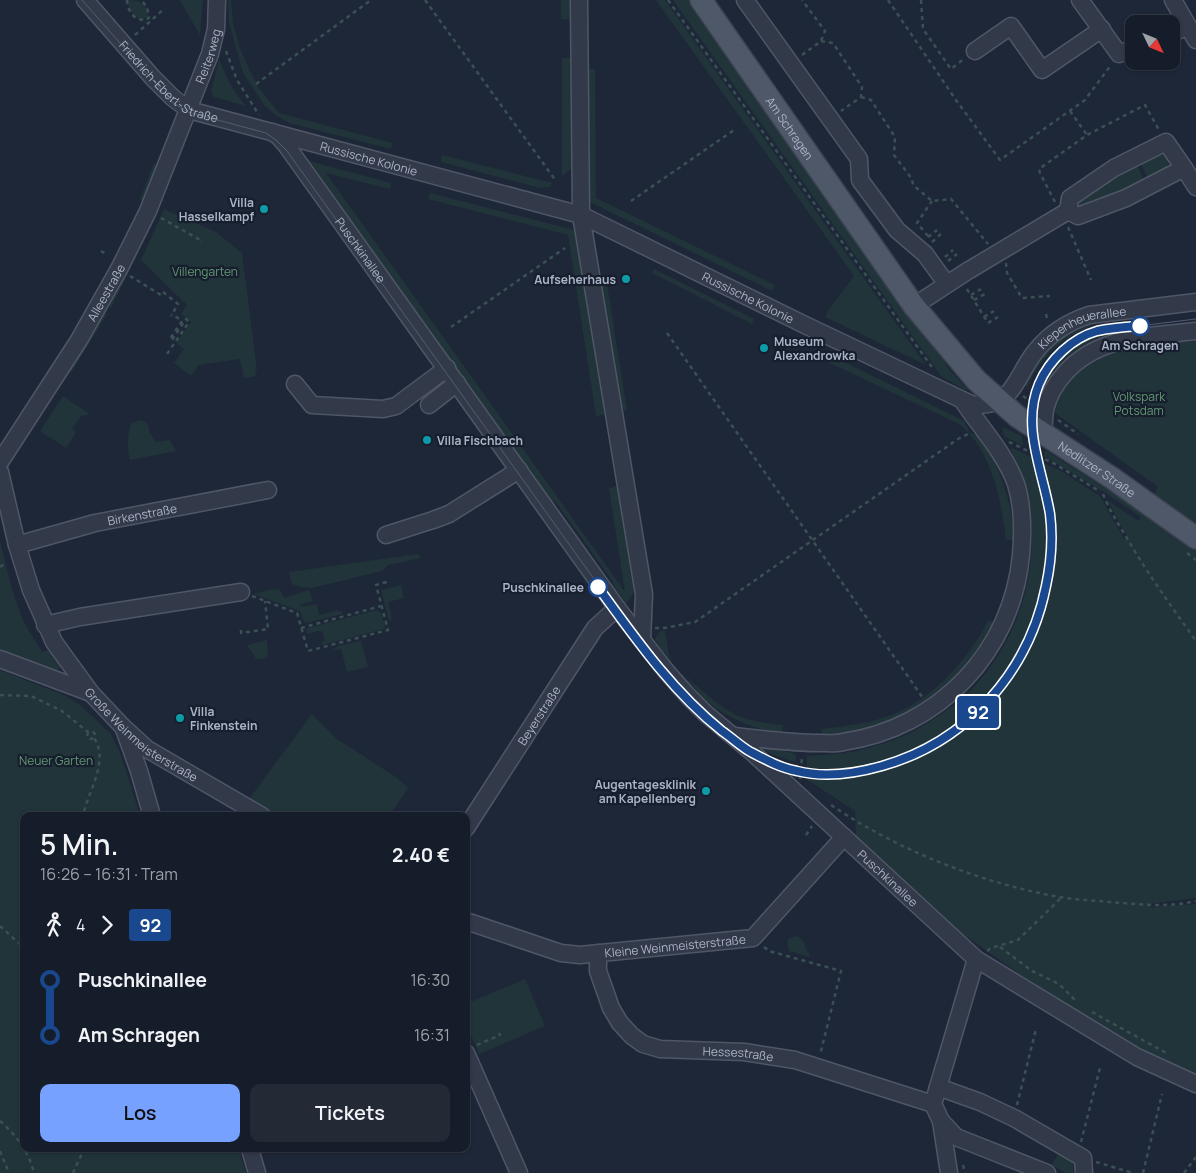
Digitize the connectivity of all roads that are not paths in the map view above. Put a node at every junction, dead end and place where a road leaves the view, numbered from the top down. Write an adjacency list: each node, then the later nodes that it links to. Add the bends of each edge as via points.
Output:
1 (85, 0): 12 (street, Friedrich-Ebert-Straße, via 153,78)
2 (217, 0): 12 (street, Reiterweg, via 216,29 210,54)
3 (579, 0): 17 (street)
4 (702, 0): 20 (main road, Am Schragen)
5 (745, 0): 18 (street, via 859,159 860,180 897,230 924,254)
6 (1080, 0): 8 (street)
7 (1173, 0): 9 (street)
8 (1102, 29): 10 (street); 11 (street, via 1042,70 1010,26)
9 (1192, 33)
10 (1125, 49)
11 (975, 51)
12 (189, 110): 13 (street, Friedrich-Ebert-Straße); 29 (street, Alleestraße, via 148,211 119,269 74,349)
13 (272, 132): 17 (street, Russische Kolonie); 22 (street, Puschkinallee, via 286,145)
14 (1184, 168): 15 (street); 16 (street, via 1126,198 1078,216); 16 (street, via 1166,142 1114,168 1070,198)
15 (1196, 187)
16 (1068, 211): 18 (street)
17 (581, 215): 25 (street, Russische Kolonie); 39 (street, via 644,594)
18 (946, 284): 20 (street)
19 (1196, 302): 26 (street, Kiepenheuerallee, via 1089,315 1076,320 1042,344 1013,389)
20 (914, 306): 26 (main road, Am Schragen, via 968,371)
21 (1196, 331): 28 (street, Kiepenheuerallee, via 1119,340 1085,355 1071,366 1056,386 1045,411)
22 (447, 368): 23 (street, via 396,406 383,409 312,405); 24 (street, Puschkinallee)
23 (295, 384)
24 (458, 384): 27 (street); 30 (street, Puschkinallee)
25 (963, 401): 26 (street, Russische Kolonie, via 979,405); 43 (street, via 1006,464 1016,484 1021,510 1020,567 1012,602 985,655 956,690 930,710 885,732 842,743 802,743)
26 (999, 401): 28 (main road, Nedlitzer Straße)
27 (429, 405)
28 (1043, 433): 35 (main road, Nedlitzer Straße, via 1112,478)
29 (1, 453)
30 (519, 470): 33 (street, via 449,514); 37 (street, Puschkinallee)
31 (0, 472): 34 (street, Große Weinmeisterstraße)
32 (268, 490): 34 (street, Birkenstraße, via 95,523)
33 (386, 535)
34 (17, 545): 38 (street, Große Weinmeisterstraße)
35 (1190, 545)
36 (241, 592): 38 (street, via 80,617)
37 (617, 608): 39 (street, Puschkinallee); 46 (street, Beyerstraße, via 595,628)
38 (46, 626): 41 (street, Große Weinmeisterstraße)
39 (642, 634): 43 (street, Puschkinallee, via 688,696)
40 (0, 659): 41 (street)
41 (92, 693): 42 (street, Große Weinmeisterstraße)
42 (123, 727): 44 (street); 45 (street, Große Weinmeisterstraße, via 147,749)
43 (734, 736): 47 (street, Puschkinallee)
44 (151, 812)
45 (255, 812)
46 (470, 822)
47 (844, 837): 49 (street, Kleine Weinmeisterstraße, via 753,938); 50 (street, Puschkinallee)
48 (470, 922): 49 (street, Kleine Weinmeisterstraße, via 561,953)
49 (598, 953): 54 (street, Hessestraße, via 598,971 611,1008 620,1024 644,1044 660,1049 768,1055 795,1060)
50 (976, 959): 52 (street, Puschkinallee, via 1137,1057); 53 (street)
51 (471, 1050): 59 (street)
52 (1196, 1084)
53 (938, 1087): 54 (street); 57 (street, via 1014,1118)
54 (933, 1104): 55 (street)
55 (941, 1122): 60 (street); 61 (street, via 956,1137)
56 (251, 1152): 58 (street)
57 (1082, 1162)
58 (257, 1173)
59 (519, 1173)
60 (949, 1173)
61 (1047, 1173)

